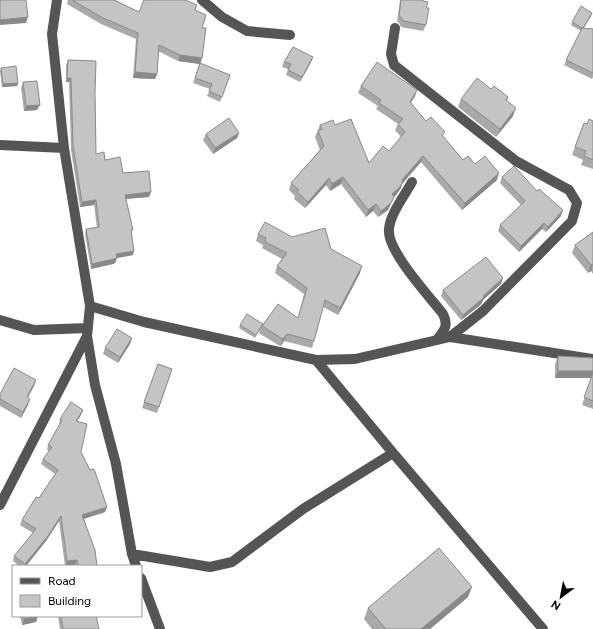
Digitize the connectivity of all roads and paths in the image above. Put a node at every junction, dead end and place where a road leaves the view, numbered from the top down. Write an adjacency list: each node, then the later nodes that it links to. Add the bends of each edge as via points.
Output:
1 (57, 0): 6 (street, via 52,34)
2 (202, 0): 4 (street, via 222,17 247,31)
3 (395, 28): 11 (street, via 391,54 394,65 516,161 569,190 577,203 572,221 483,311)
4 (290, 35)
5 (0, 145): 6 (street)
6 (64, 148): 8 (street)
7 (412, 182): 12 (street, via 388,230 398,257 447,322)
8 (90, 306): 10 (street); 14 (street, via 144,322)
9 (0, 320): 10 (street, via 34,330)
10 (88, 332): 16 (street); 17 (street, via 95,386 116,464)
11 (450, 337): 12 (street); 13 (street)
12 (437, 340): 14 (street, via 354,359)
13 (593, 359)
14 (316, 360): 15 (street)
15 (393, 453): 17 (street, via 303,509 232,562 210,567); 21 (street)
16 (0, 505)
17 (132, 554): 18 (street)
18 (136, 565)
19 (142, 581): 20 (street)
20 (160, 629)
21 (543, 629)

